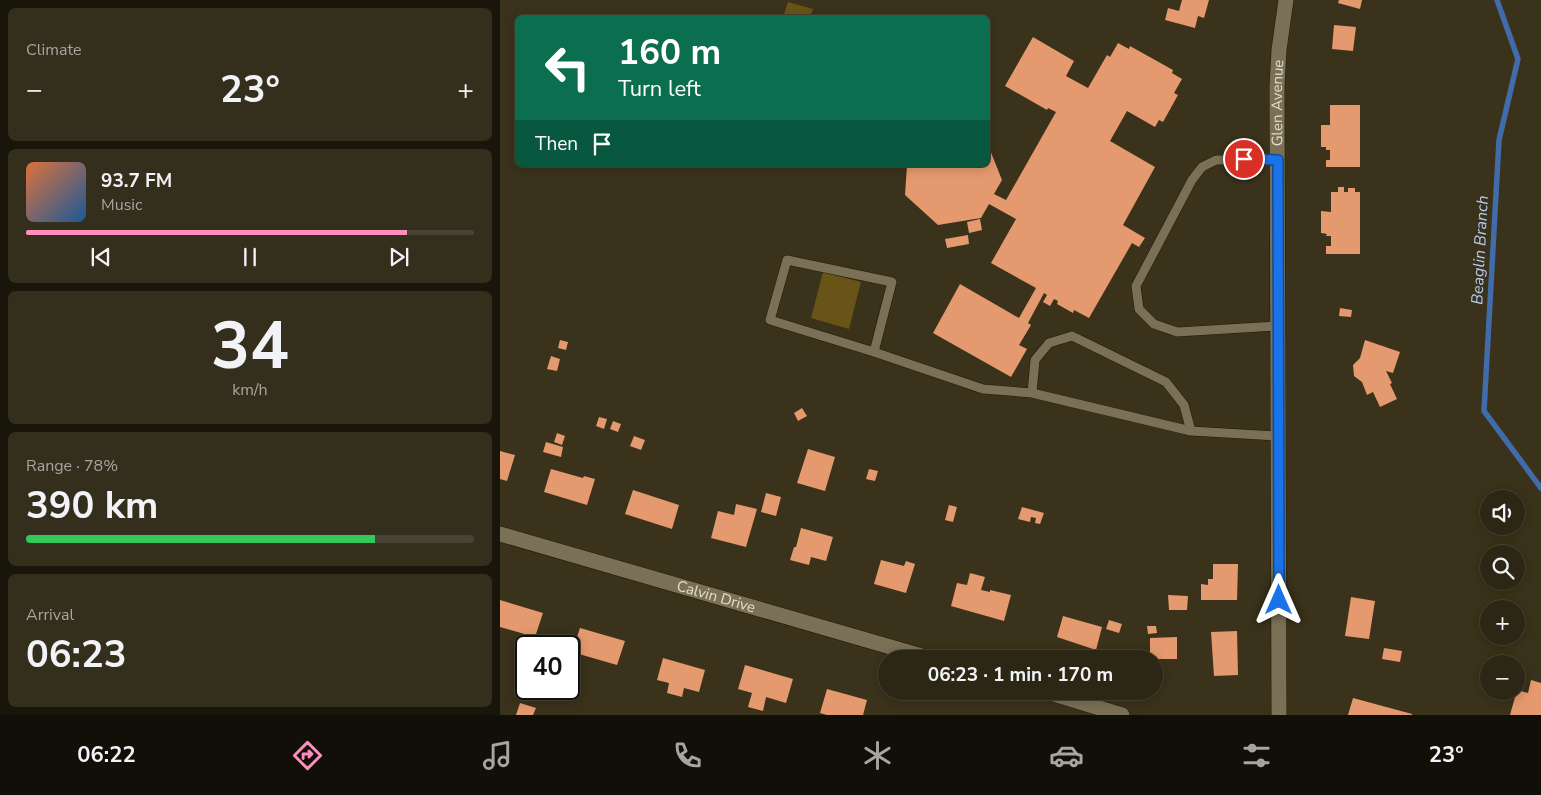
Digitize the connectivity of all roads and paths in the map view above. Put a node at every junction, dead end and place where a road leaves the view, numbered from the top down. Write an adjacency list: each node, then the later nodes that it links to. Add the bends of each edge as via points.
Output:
1 (1286, 0): 2 (street, Glen Avenue, via 1279,59)
2 (1278, 160): 3 (street, Glen Avenue); 3 (lane, via 1216,160 1202,167 1136,286 1139,309 1154,324 1177,332)
3 (1278, 326): 7 (street, Glen Avenue)
4 (874, 352): 4 (lane, via 770,320 787,260 892,282); 5 (lane, via 983,389)
5 (1032, 393): 6 (lane); 6 (lane, via 1036,360 1048,343 1072,336 1166,382 1184,404)
6 (1191, 431): 7 (lane)
7 (1278, 436): 12 (street, Glen Avenue)
8 (500, 534): 9 (street, Calvin Drive)
9 (901, 650)
10 (1073, 700): 11 (street)
11 (1122, 715)
12 (1279, 715)

